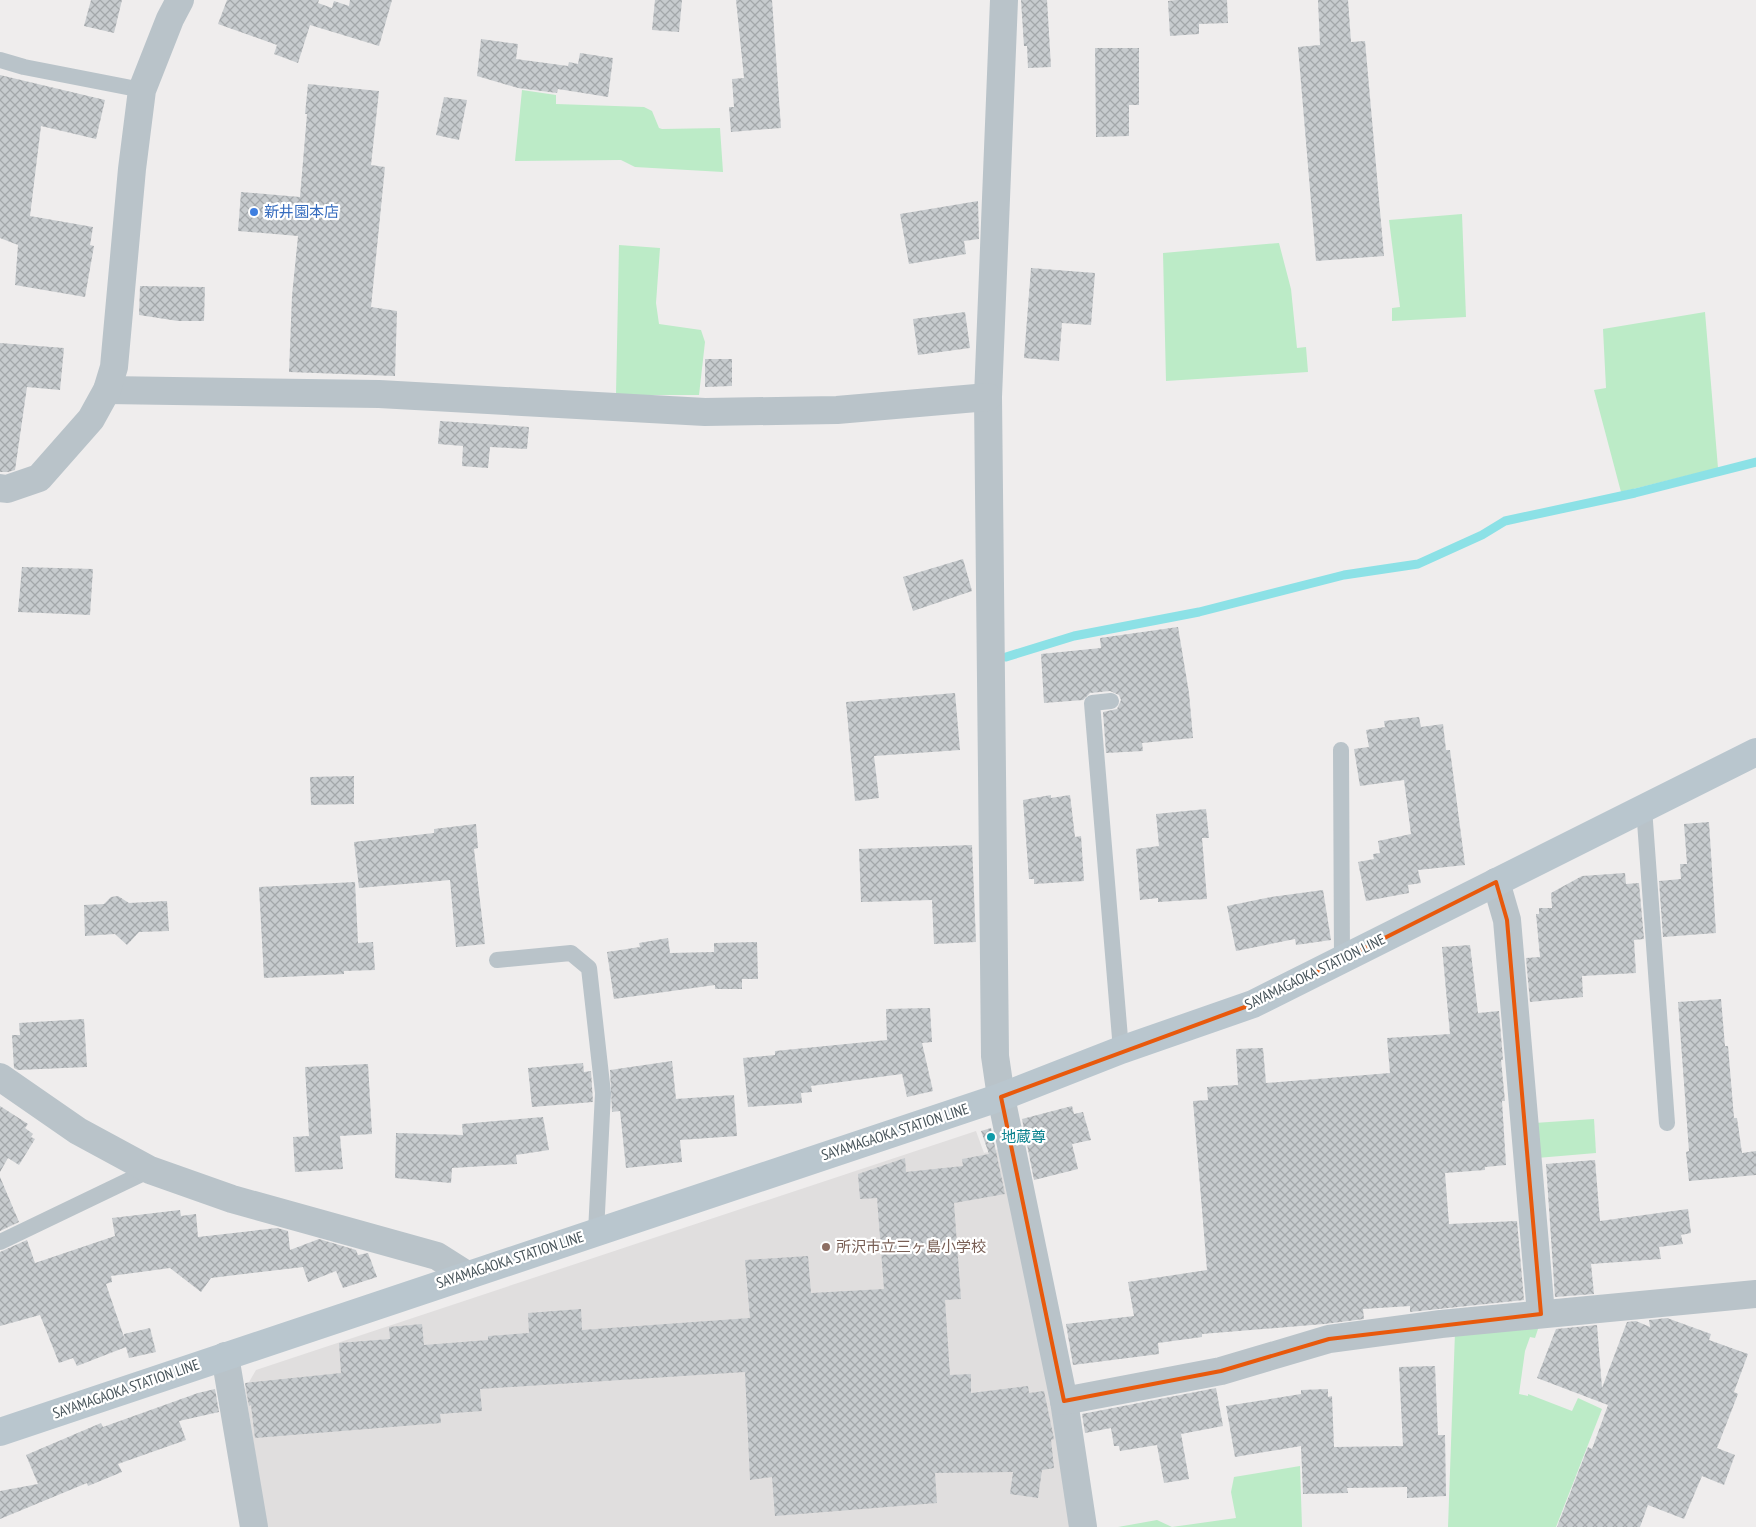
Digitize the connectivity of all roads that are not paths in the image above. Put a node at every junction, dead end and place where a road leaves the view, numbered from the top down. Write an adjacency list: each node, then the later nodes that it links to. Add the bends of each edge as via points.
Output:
1 (180, 0): 4 (street)
2 (1004, 0): 6 (street)
3 (0, 60): 4 (lane, via 24,68)
4 (142, 90): 5 (street, via 114,367)
5 (108, 390): 6 (street, via 379,394 705,412 837,410); 7 (street, via 91,419 39,478 7,489)
6 (988, 398): 17 (street, via 995,1056)
7 (0, 488)
8 (1111, 701): 15 (lane, via 1092,703)
9 (1341, 750): 14 (lane)
10 (1756, 752): 11 (main road, SAYAMAGAOKA STATION LINE)
11 (1644, 808): 12 (main road, SAYAMAGAOKA STATION LINE); 18 (lane)
12 (1496, 882): 14 (main road, SAYAMAGAOKA STATION LINE); 24 (street, via 1507,920)
13 (497, 960): 20 (lane, via 572,953 589,968 603,1093)
14 (1342, 960): 15 (main road, SAYAMAGAOKA STATION LINE, via 1254,1004)
15 (1121, 1050): 17 (main road, SAYAMAGAOKA STATION LINE)
16 (0, 1077): 19 (street, via 78,1131)
17 (1001, 1097): 20 (main road, SAYAMAGAOKA STATION LINE); 26 (street)
18 (1667, 1124)
19 (150, 1170): 21 (lane); 22 (street, via 232,1199 437,1256)
20 (596, 1232): 22 (main road, SAYAMAGAOKA STATION LINE)
21 (0, 1242)
22 (467, 1274): 25 (main road, SAYAMAGAOKA STATION LINE)
23 (1756, 1294): 24 (street)
24 (1541, 1314): 26 (street, via 1329,1339 1221,1371)
25 (225, 1356): 27 (main road, SAYAMAGAOKA STATION LINE); 28 (street)
26 (1064, 1401): 29 (street)
27 (0, 1432)
28 (254, 1527)
29 (1083, 1527)

